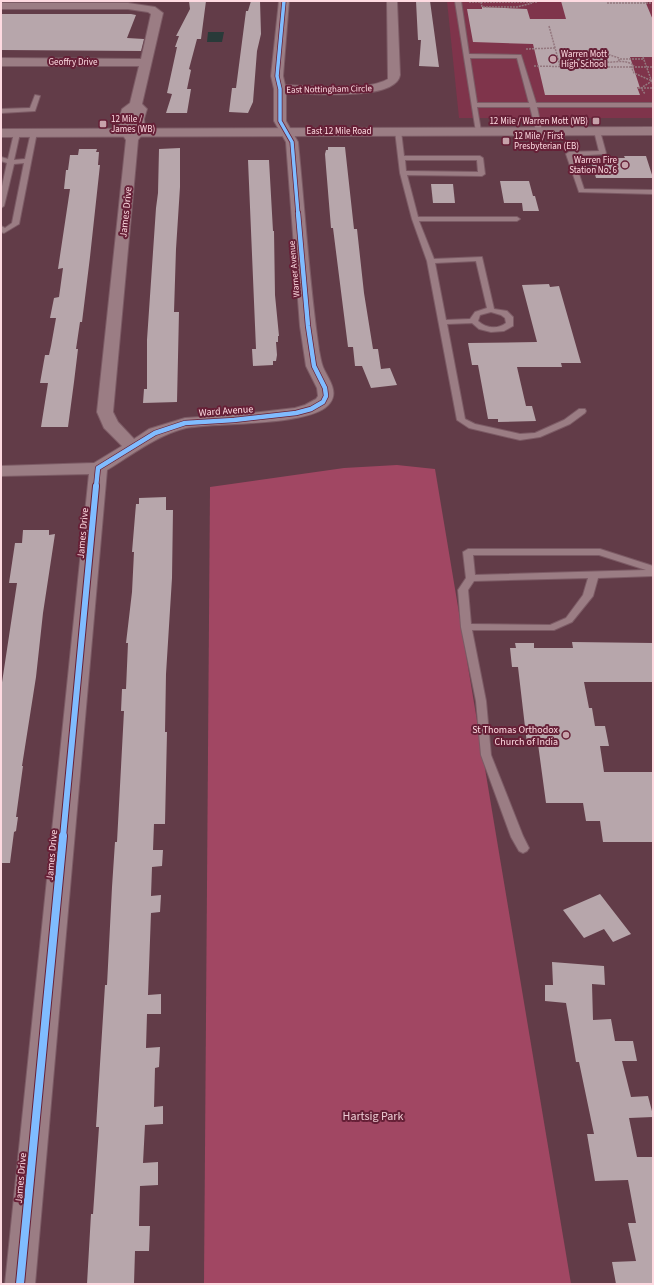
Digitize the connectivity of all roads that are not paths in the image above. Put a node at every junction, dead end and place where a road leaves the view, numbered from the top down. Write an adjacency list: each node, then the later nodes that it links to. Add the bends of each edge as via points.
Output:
1 (284, 1): 8 (street, Warner Avenue, via 277,76)
2 (392, 1): 8 (street, East Nottingham Circle, via 392,82 382,87 366,89)
3 (458, 1): 5 (lane)
4 (1, 6): 7 (street, James Drive, via 128,6 151,9 157,13)
5 (466, 56): 10 (lane); 12 (lane, via 519,56)
6 (1, 62): 7 (street, Geoffry Drive)
7 (145, 63): 23 (street, James Drive, via 136,105 128,108 125,119)
8 (280, 89): 14 (street, Warner Avenue, via 280,121)
9 (38, 96): 13 (lane, via 33,110)
10 (474, 105): 12 (lane); 16 (lane)
11 (653, 105): 12 (lane)
12 (533, 106): 17 (lane)
13 (1, 111)
14 (285, 131): 15 (main road, East 12 Mile Road); 23 (main road, East 12 Mile Road); 38 (street, Warner Avenue, via 292,142 308,326 314,366 325,388 326,396)
15 (398, 131): 16 (main road, East 12 Mile Road); 24 (lane)
16 (478, 131): 17 (main road, East 12 Mile Road)
17 (539, 131): 18 (main road, East 12 Mile Road)
18 (597, 131): 19 (main road, East 12 Mile Road); 29 (lane, via 603,153 569,154 580,191)
19 (653, 131)
20 (17, 132): 21 (main road, East 12 Mile Road); 22 (main road, East 12 Mile Road); 27 (lane)
21 (34, 132): 23 (main road, East 12 Mile Road); 26 (lane)
22 (1, 133)
23 (132, 134): 40 (street, James Drive, via 105,412 110,424)
24 (401, 158): 28 (lane); 28 (lane, via 480,158 482,174)
25 (1, 159): 27 (lane)
26 (28, 161): 27 (lane); 33 (lane, via 15,224)
27 (11, 162): 30 (lane)
28 (403, 173): 31 (lane)
29 (653, 192)
30 (1, 206)
31 (415, 219): 32 (lane); 34 (lane)
32 (517, 219)
33 (2, 232)
34 (430, 261): 35 (lane, via 479,259); 37 (lane)
35 (491, 310): 36 (lane, via 477,313); 36 (lane, via 504,313 509,317 510,324 501,329 490,330 478,326)
36 (474, 321): 37 (lane)
37 (442, 322): 39 (lane, via 461,420 472,426 520,437 537,436 567,422)
38 (323, 402): 40 (street, Ward Avenue, via 296,413 185,423 155,433)
39 (582, 411)
40 (132, 446): 41 (street)
41 (98, 468): 42 (street); 49 (street, James Drive)
42 (1, 471)
43 (653, 569): 46 (lane, via 600,552 468,552)
44 (653, 573): 45 (lane)
45 (594, 575): 46 (lane); 47 (lane, via 588,596 569,620 551,628)
46 (471, 578): 47 (lane, via 463,590)
47 (466, 627): 48 (lane, via 481,701 486,755)
48 (523, 848)
49 (20, 1284)

